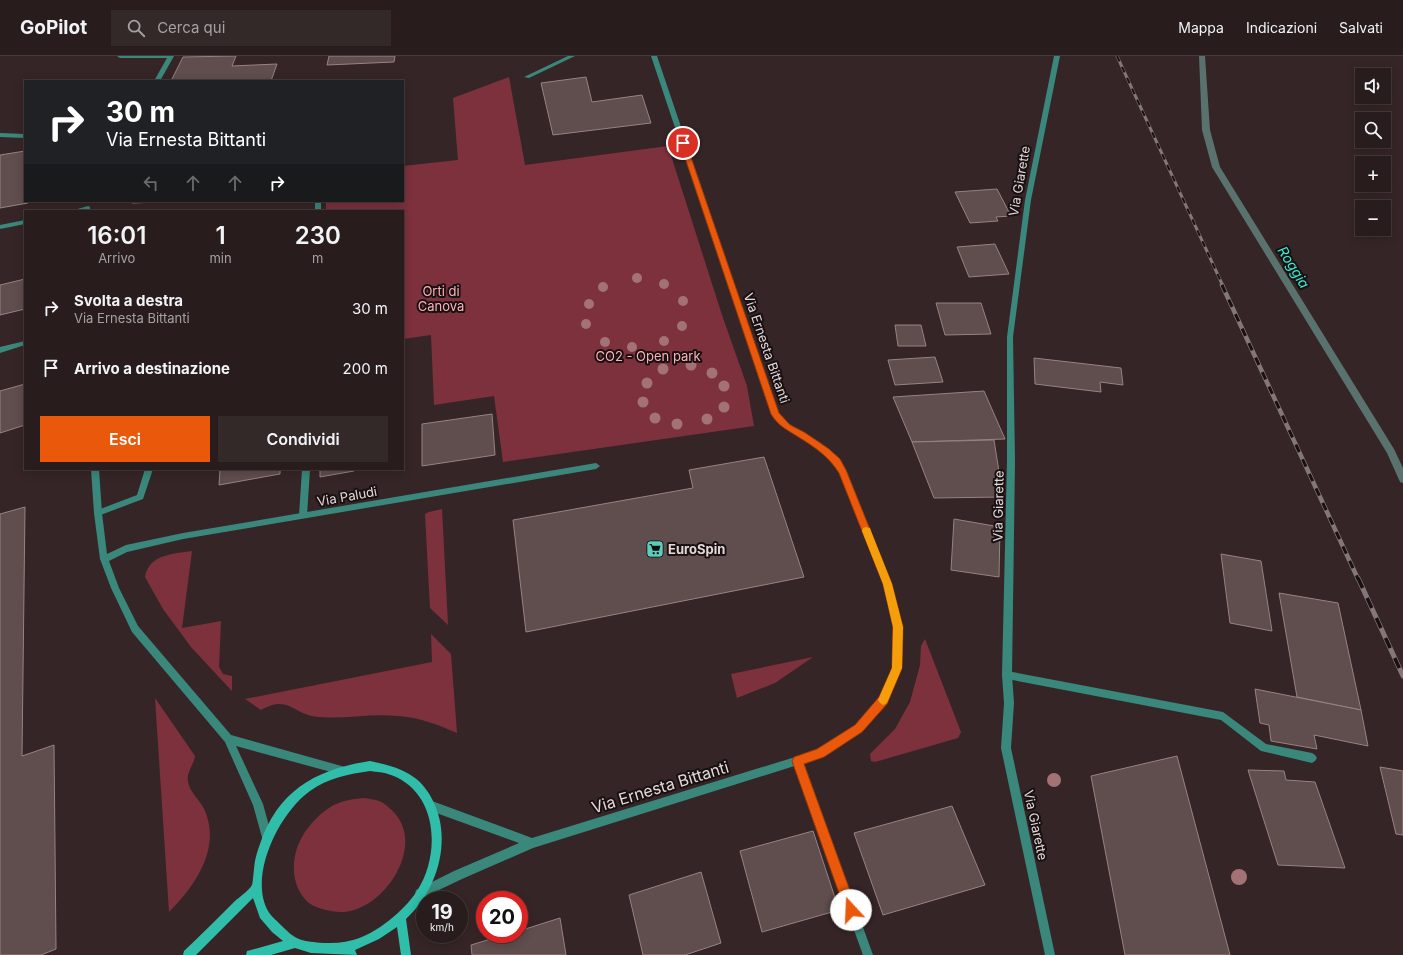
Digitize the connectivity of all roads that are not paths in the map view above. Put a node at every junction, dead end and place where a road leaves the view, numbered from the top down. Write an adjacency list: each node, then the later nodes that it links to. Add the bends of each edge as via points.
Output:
1 (120, 56): 2 (street)
2 (170, 56): 7 (street)
3 (572, 56): 6 (street)
4 (654, 56): 24 (street, Via Ernesta Bittanti, via 775,414 787,428 826,451 843,472 888,584 898,627 897,668 883,700 859,729 820,754)
5 (1056, 56): 21 (street, Via Giarette, via 1028,200 1010,337 1012,461)
6 (527, 77)
7 (158, 80)
8 (0, 135): 9 (street)
9 (24, 136)
10 (24, 222): 11 (street)
11 (0, 227)
12 (24, 343): 13 (street)
13 (0, 350)
14 (596, 466): 19 (street, Via Paludi)
15 (95, 470): 18 (street)
16 (149, 470): 18 (street, via 140,497)
17 (306, 470): 19 (street)
18 (98, 513): 20 (street)
19 (303, 516): 20 (street, Via Paludi, via 126,548)
20 (104, 559): 22 (street, via 135,629)
21 (1007, 675): 23 (street, via 1223,716 1264,748); 40 (street, Via Giarette, via 1009,703 1006,748)
22 (228, 739): 25 (street); 27 (street, via 258,804)
23 (1312, 758)
24 (798, 761): 28 (street, Via Ernesta Bittanti); 39 (street)
25 (342, 770): 26 (street, via 370,766 396,771 417,785); 27 (street, via 319,780 298,795 280,814)
26 (432, 806): 28 (street); 30 (street, via 438,833 434,864)
27 (267, 837): 29 (street, via 259,864)
28 (532, 843): 31 (street, Via Ernesta Bittanti)
29 (257, 887): 34 (street, via 261,909 273,925); 36 (street)
30 (421, 891)
31 (426, 891)
32 (416, 899): 33 (street)
33 (401, 918): 35 (street); 38 (street)
34 (295, 943): 35 (street); 37 (street)
35 (348, 952)
36 (188, 955)
37 (251, 955)
38 (406, 955)
39 (868, 955)
40 (1050, 955)

